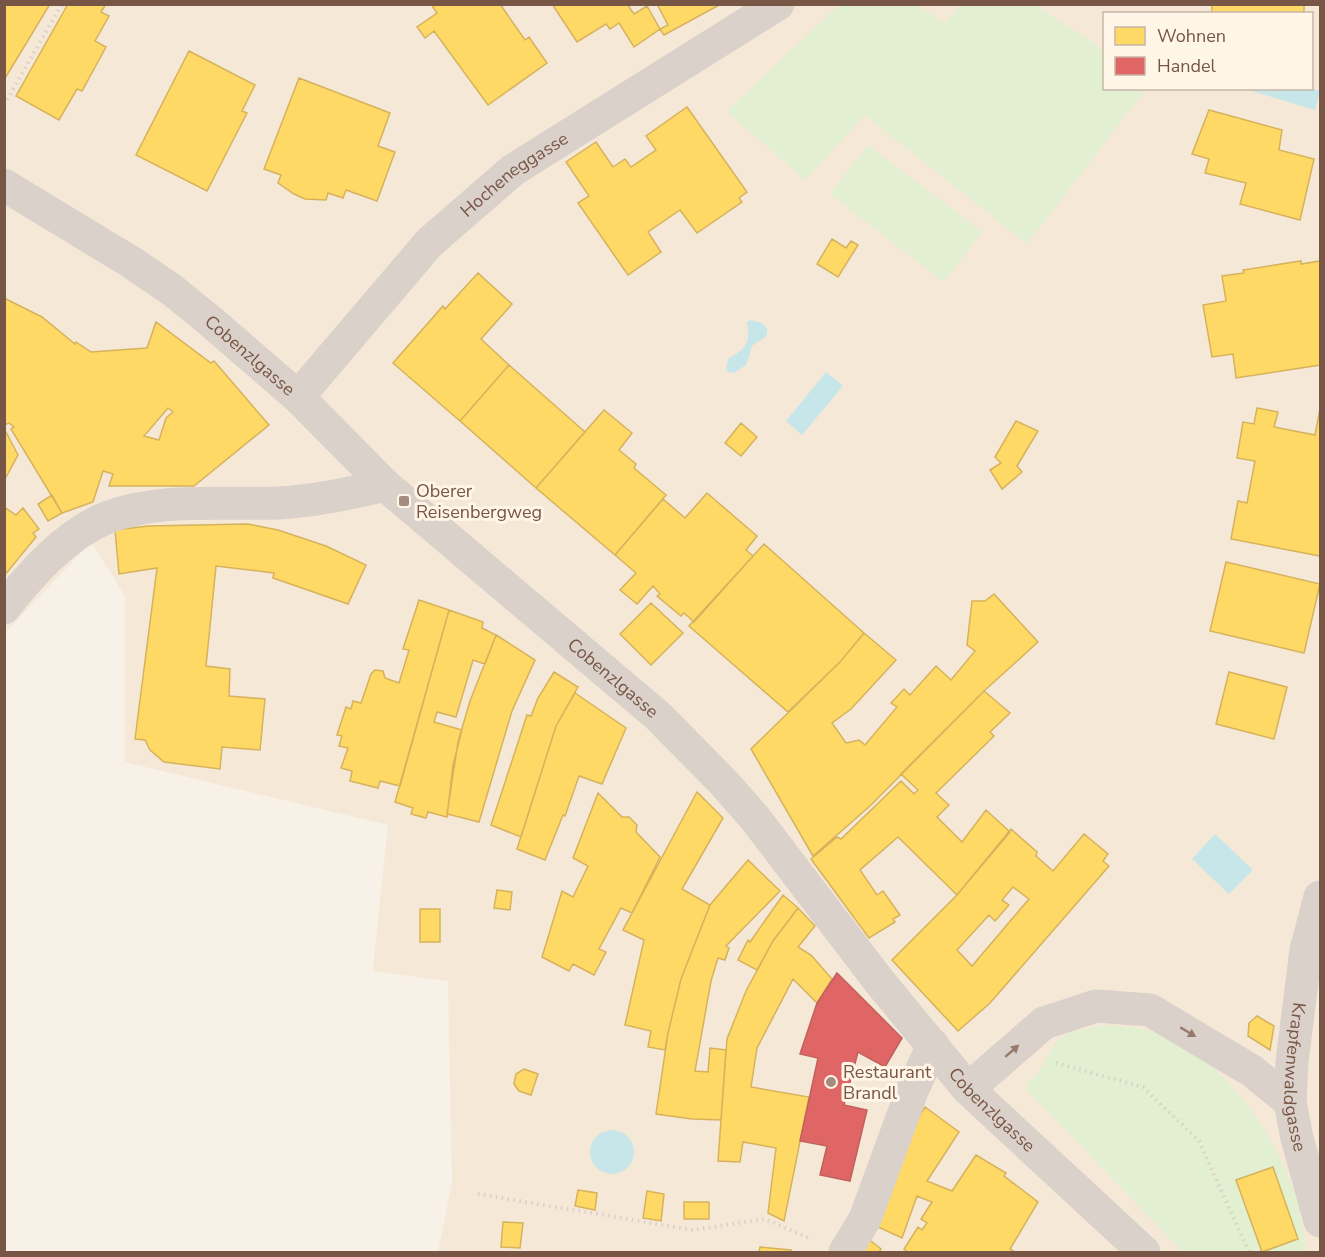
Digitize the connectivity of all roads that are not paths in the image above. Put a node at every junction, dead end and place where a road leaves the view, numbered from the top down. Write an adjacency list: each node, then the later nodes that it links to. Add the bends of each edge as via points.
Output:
1 (778, 4): 3 (street, Hocheneggasse, via 513,170 429,243)
2 (4, 186): 3 (street, Cobenzlgasse, via 172,290)
3 (298, 397): 4 (street, Cobenzlgasse)
4 (385, 485): 5 (street, via 318,500 173,505 138,509 106,519 79,533 51,556); 7 (street, Cobenzlgasse, via 632,693 724,783)
5 (4, 608)
6 (1320, 897): 9 (street, Krapfenwaldgasse, via 1306,950)
7 (933, 1045): 8 (street, Cobenzlgasse); 12 (street, via 865,1220)
8 (968, 1089): 9 (street, one-way to 9, via 1044,1023 1095,1006 1150,1010 1251,1071); 11 (street, Cobenzlgasse)
9 (1290, 1102): 10 (street, Krapfenwaldgasse)
10 (1320, 1221)
11 (1139, 1251)
12 (845, 1252)

